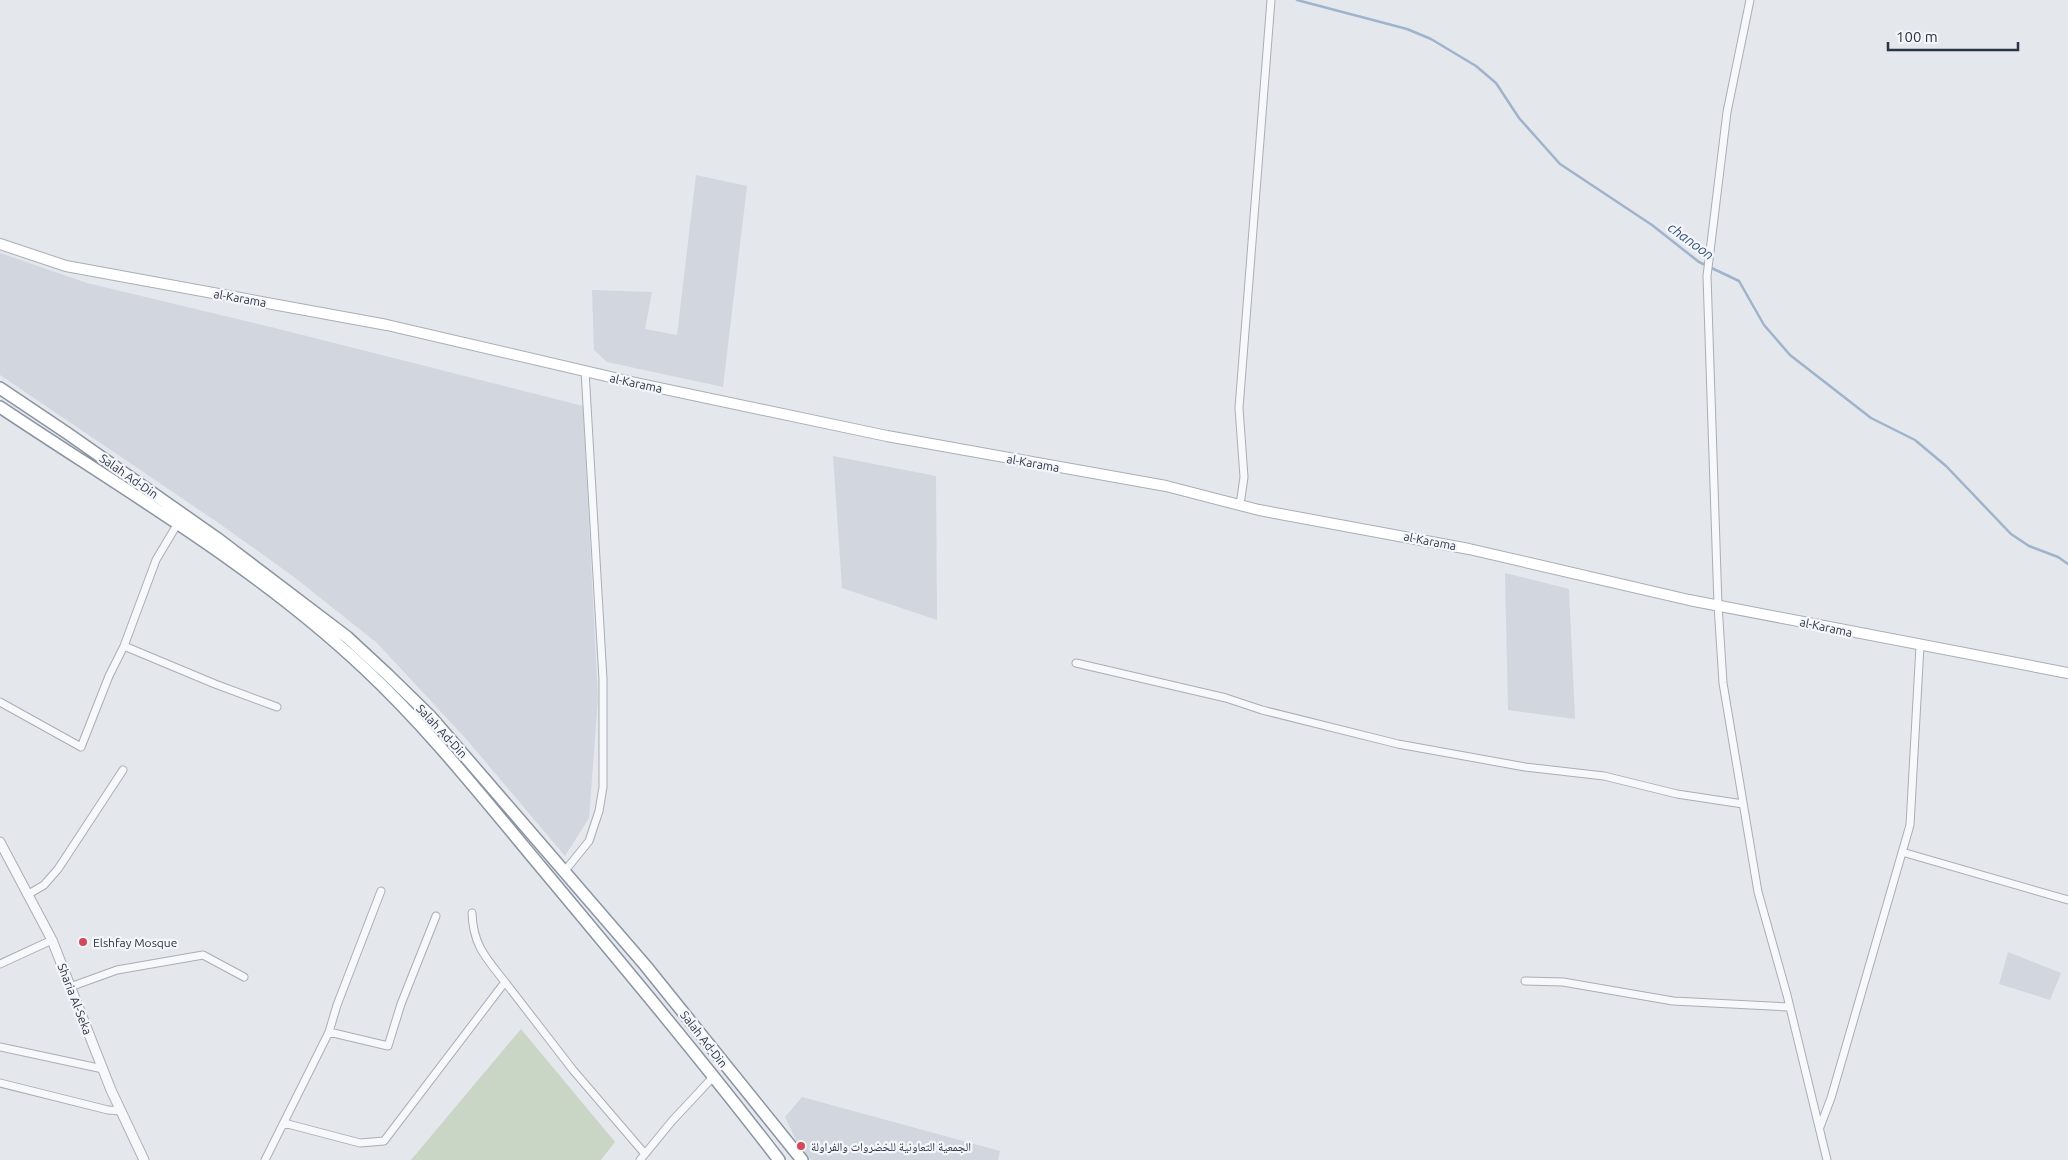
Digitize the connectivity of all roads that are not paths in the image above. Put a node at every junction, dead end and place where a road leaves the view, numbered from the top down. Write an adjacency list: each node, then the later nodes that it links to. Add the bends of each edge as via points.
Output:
1 (1271, 0): 7 (street, via 1239,408 1244,477)
2 (1750, 0): 9 (street, via 1727,112 1707,276)
3 (0, 244): 4 (main road, al-Karama, via 66,266 361,320)
4 (585, 371): 7 (main road, al-Karama, via 888,436 1166,486); 20 (street, via 603,679 603,787 589,840)
5 (0, 388): 20 (highway, Salah Ad-Din, via 218,539 347,637 431,717)
6 (0, 407): 8 (highway, Salah Ad-Din)
7 (1240, 505): 9 (main road, al-Karama, via 1459,547)
8 (178, 523): 10 (street, via 156,560); 36 (highway, Salah Ad-Din, via 299,612 365,669 434,739)
9 (1718, 605): 11 (main road, al-Karama); 17 (street, via 1723,683)
10 (124, 646): 14 (street, via 81,746); 15 (street)
11 (1920, 646): 13 (main road, al-Karama); 19 (street, via 1910,825)
12 (1076, 663): 17 (street, via 1226,698 1398,744 1525,767 1604,776 1677,794)
13 (2068, 673)
14 (0, 702)
15 (277, 707)
16 (123, 770): 22 (street, via 58,869 44,885)
17 (1743, 804): 32 (street, via 1758,892)
18 (0, 842): 22 (street, Sharia Al-Seka)
19 (1902, 852): 23 (street); 40 (street, via 1831,1098)
20 (564, 872): 45 (highway, Salah Ad-Din, via 645,965)
21 (381, 891): 33 (street)
22 (27, 895): 26 (street, Sharia Al-Seka)
23 (2068, 900)
24 (472, 913): 30 (street, via 472,932 484,957)
25 (436, 916): 33 (street, via 388,1046)
26 (52, 940): 27 (street); 31 (street, Sharia Al-Seka)
27 (0, 964)
28 (244, 978): 31 (street, via 203,954 117,970)
29 (1526, 981): 32 (street, via 1563,982 1673,1001)
30 (505, 982): 39 (street, via 384,1141 360,1143); 41 (street)
31 (70, 987): 35 (street, Sharia Al-Seka)
32 (1790, 1007): 40 (street)
33 (330, 1032): 39 (street)
34 (0, 1047): 35 (street)
35 (102, 1069): 38 (street, Sharia Al-Seka)
36 (714, 1076): 41 (street); 44 (highway, Salah Ad-Din)
37 (0, 1083): 38 (street)
38 (122, 1111): 42 (street, Sharia Al-Seka)
39 (284, 1123): 43 (street)
40 (1819, 1128): 46 (street)
41 (642, 1157)
42 (144, 1160)
43 (265, 1160)
44 (779, 1160)
45 (802, 1160)
46 (1827, 1160)

